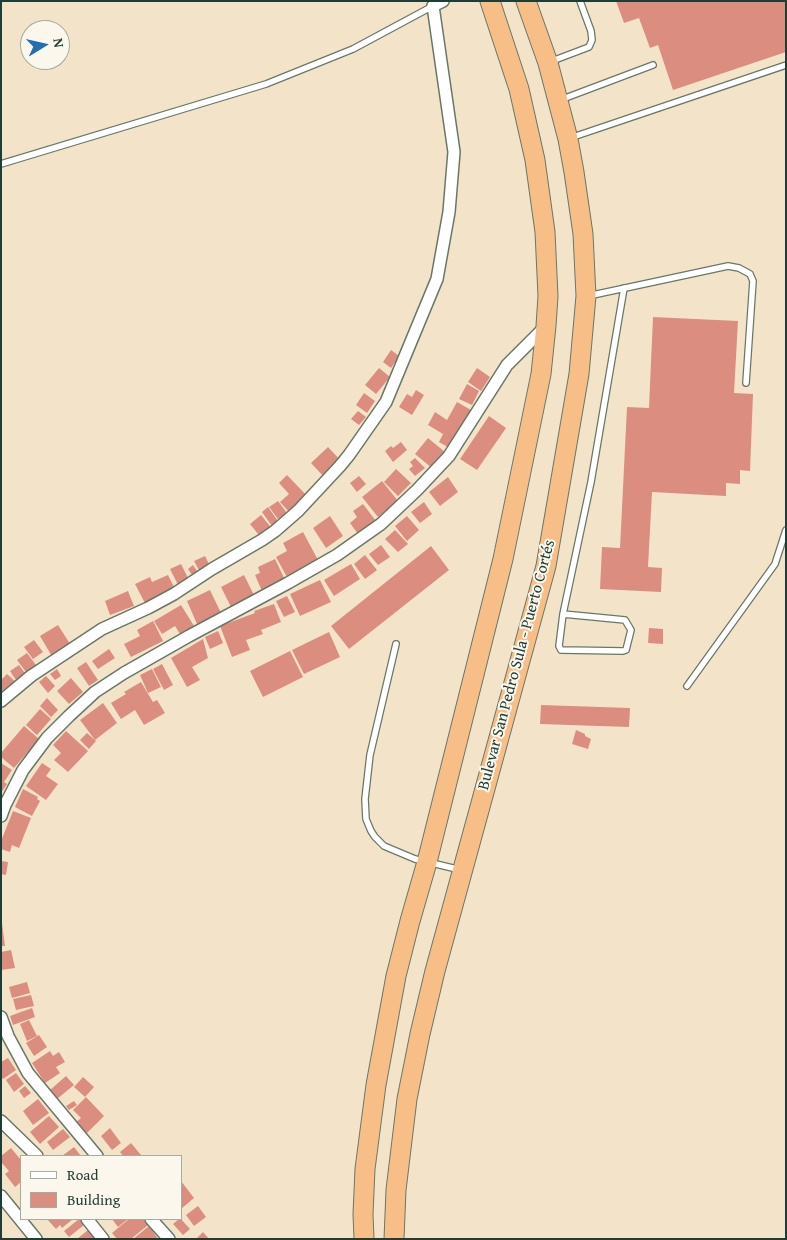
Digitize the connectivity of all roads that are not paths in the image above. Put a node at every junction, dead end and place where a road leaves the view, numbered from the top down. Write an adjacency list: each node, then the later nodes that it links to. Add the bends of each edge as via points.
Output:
1 (490, 1): 13 (highway, via 519,89 535,160 545,232)
2 (526, 1): 5 (highway, Bulevar San Pedro Sula - Puerto Cortés)
3 (580, 1): 5 (lane, via 592,40 588,47)
4 (438, 3): 10 (lane, via 353,49 266,84); 19 (street, via 454,152 449,212 437,279 386,402 349,455 298,511 275,531 174,594 102,629 31,676)
5 (548, 63): 8 (highway, Bulevar San Pedro Sula - Puerto Cortés)
6 (653, 65): 8 (lane)
7 (786, 65): 9 (lane)
8 (558, 100): 9 (highway, Bulevar San Pedro Sula - Puerto Cortés)
9 (568, 139): 12 (highway, Bulevar San Pedro Sula - Puerto Cortés, via 583,234)
10 (1, 164)
11 (624, 288): 12 (lane); 14 (lane, via 728,266 750,274 753,281); 16 (lane, via 592,482)
12 (586, 296): 22 (highway, Bulevar San Pedro Sula - Puerto Cortés, via 579,374 546,566)
13 (546, 326): 20 (street, via 507,365 449,456 381,524 337,555 188,636 95,692 47,738 24,770); 21 (highway, via 541,374 503,559)
14 (746, 384)
15 (786, 530): 18 (lane, via 775,564)
16 (563, 614): 16 (lane, via 625,620 630,630 626,650 561,650 558,646)
17 (396, 644): 21 (lane, via 370,755 366,819 384,846)
18 (687, 686)
19 (1, 701)
20 (1, 816)
21 (427, 862): 22 (lane); 35 (highway, via 396,976 376,1085 365,1169)
22 (463, 871): 36 (highway, Bulevar San Pedro Sula - Puerto Cortés, via 435,971 407,1099 396,1190)
23 (1, 1017): 26 (street, via 28,1073)
24 (1, 1121): 25 (street)
25 (36, 1155)
26 (96, 1155)
27 (1, 1196): 28 (street)
28 (20, 1219)
29 (21, 1220): 32 (street)
30 (88, 1220): 33 (street)
31 (152, 1220): 34 (street)
32 (36, 1239)
33 (103, 1239)
34 (168, 1239)
35 (364, 1239)
36 (394, 1239)

